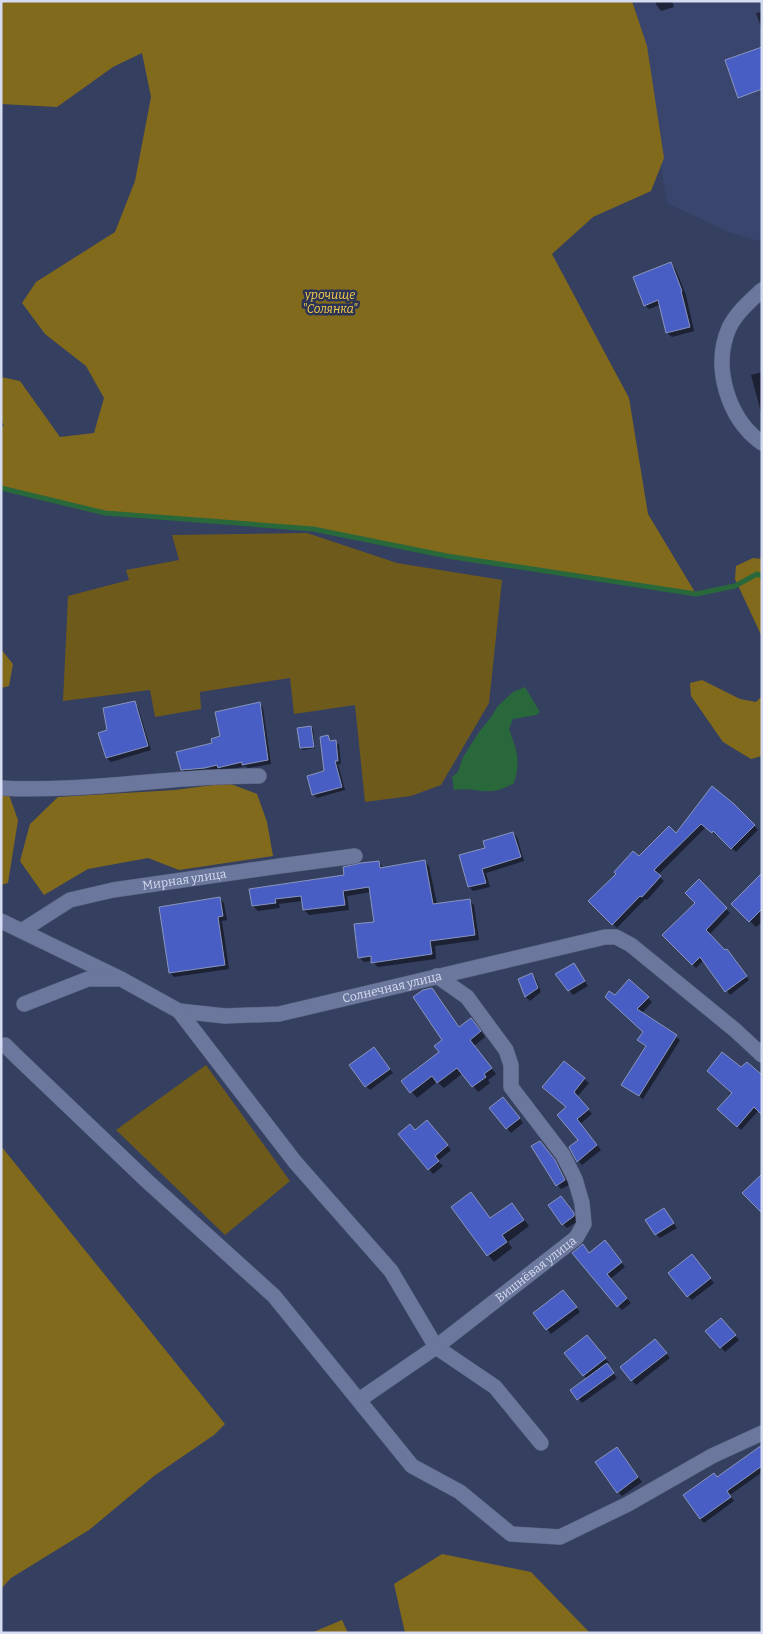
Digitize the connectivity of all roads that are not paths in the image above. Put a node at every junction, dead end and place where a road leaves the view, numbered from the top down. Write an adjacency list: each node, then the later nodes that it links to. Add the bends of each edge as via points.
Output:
1 (762, 290): 2 (street, via 746,304 730,327 723,349 723,374 729,401 738,419)
2 (762, 443)
3 (259, 776): 4 (street, via 65,788)
4 (1, 788)
5 (355, 856): 7 (street, Мирная улица, via 113,890 70,900)
6 (1, 920): 7 (street, Солнечная улица)
7 (23, 930): 9 (street, Солнечная улица)
8 (436, 976): 11 (street, Солнечная улица, via 279,1014 225,1016); 13 (street, Солнечная улица, via 570,944 616,937 645,956); 14 (street, Вишнёвая улица, via 467,997 506,1050 511,1065 511,1086 562,1155 575,1179 584,1224 576,1238)
9 (121, 979): 10 (street, via 88,979); 11 (street, Солнечная улица)
10 (24, 1004)
11 (180, 1011): 14 (street, via 295,1162 391,1271)
12 (6, 1045): 15 (street, via 14,1056 274,1296)
13 (762, 1055)
14 (436, 1348): 15 (street, Вишнёвая улица); 17 (street, via 495,1387)
15 (359, 1400): 16 (street, via 412,1466 460,1492 511,1534 560,1536 628,1504 712,1456)
16 (762, 1434)
17 (541, 1443)

